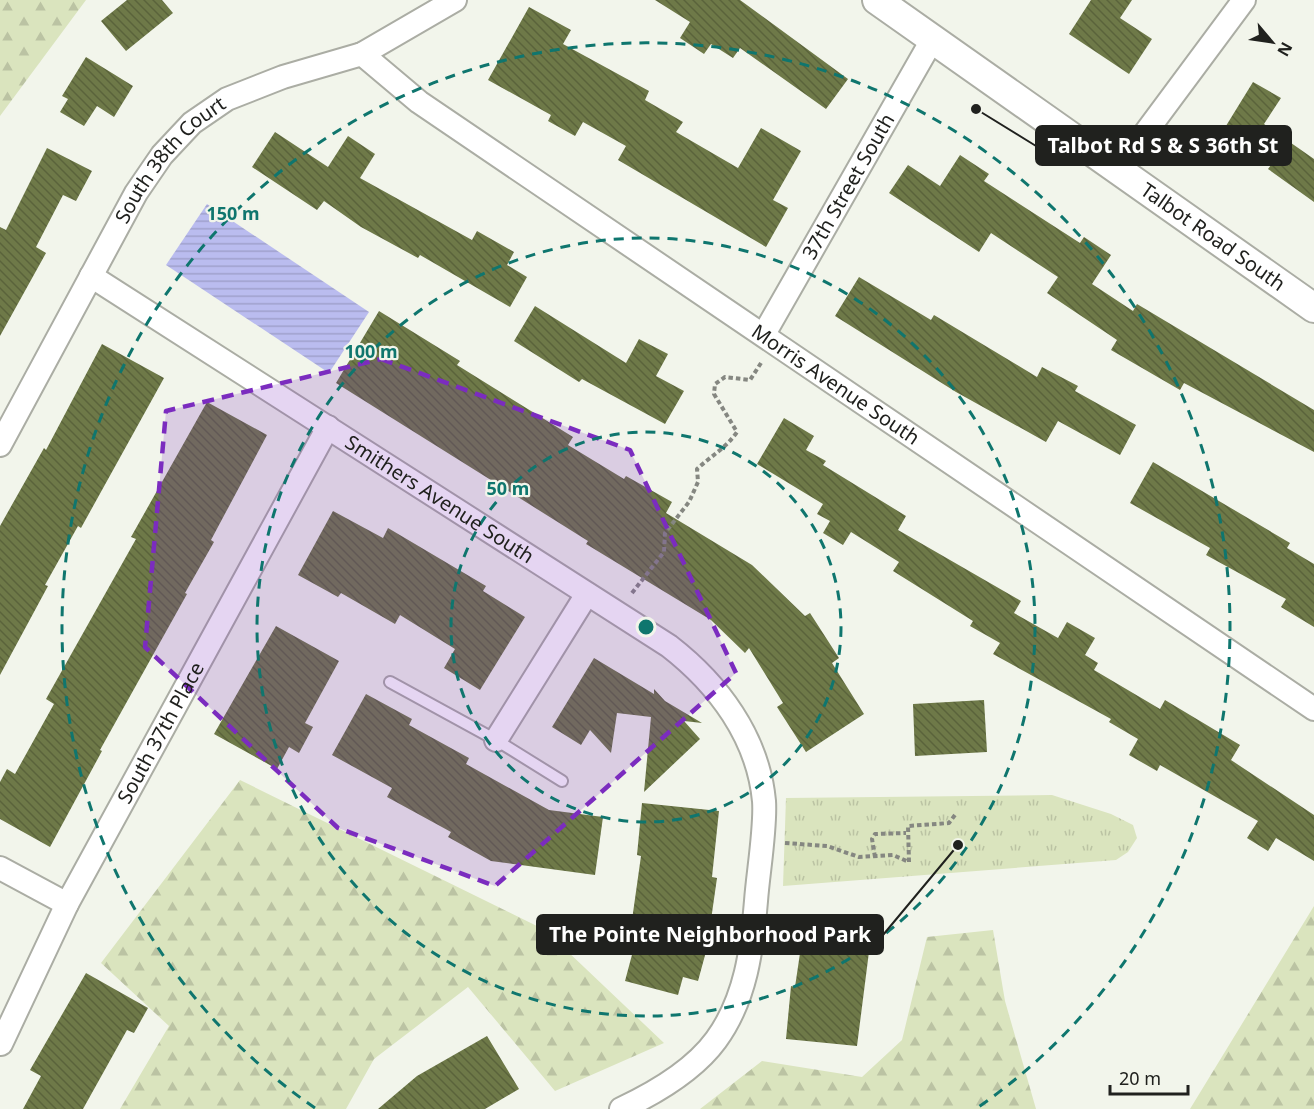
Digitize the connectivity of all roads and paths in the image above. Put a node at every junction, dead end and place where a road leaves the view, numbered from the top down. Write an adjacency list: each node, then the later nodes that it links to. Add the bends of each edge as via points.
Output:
1 (455, 0): 5 (street, South 38th Court)
2 (878, 0): 4 (street, Talbot Road South)
3 (1244, 0): 6 (street)
4 (932, 40): 6 (street, Talbot Road South); 9 (street, 37th Street South)
5 (362, 54): 7 (street, South 38th Court, via 283,77 227,99 192,123 162,155 136,193); 9 (street, Morris Avenue South, via 419,102)
6 (1117, 171): 8 (street, Talbot Road South)
7 (91, 276): 10 (street, Smithers Avenue South); 11 (street, South 38th Court)
8 (1314, 308)
9 (764, 334): 13 (path, via 767,353 750,380 725,377 716,384 714,394 737,432 728,446 712,454 697,469 698,483 689,502 665,532 664,552 633,590); 15 (street, Morris Avenue South)
10 (328, 427): 12 (street, Smithers Avenue South); 25 (street, South 37th Place)
11 (0, 445)
12 (587, 594): 13 (street, Smithers Avenue South); 16 (street)
13 (620, 615): 22 (street, Smithers Avenue South, via 694,665 717,689 736,718 753,756 764,801)
14 (390, 682): 16 (lane)
15 (1314, 709)
16 (496, 740): 17 (lane)
17 (562, 782)
18 (955, 815): 20 (path, via 949,824 908,826)
19 (890, 826): 21 (path)
20 (906, 833): 21 (path); 23 (path, via 909,862 893,855)
21 (890, 834): 23 (path, via 873,836)
22 (760, 841): 23 (path, via 818,844 852,856); 27 (street, Smithers Avenue South, via 752,953 738,998 716,1040 693,1063 654,1094)
23 (874, 857)
24 (0, 868): 25 (street)
25 (67, 904): 26 (street, South 37th Place)
26 (0, 1046)
27 (621, 1109)

